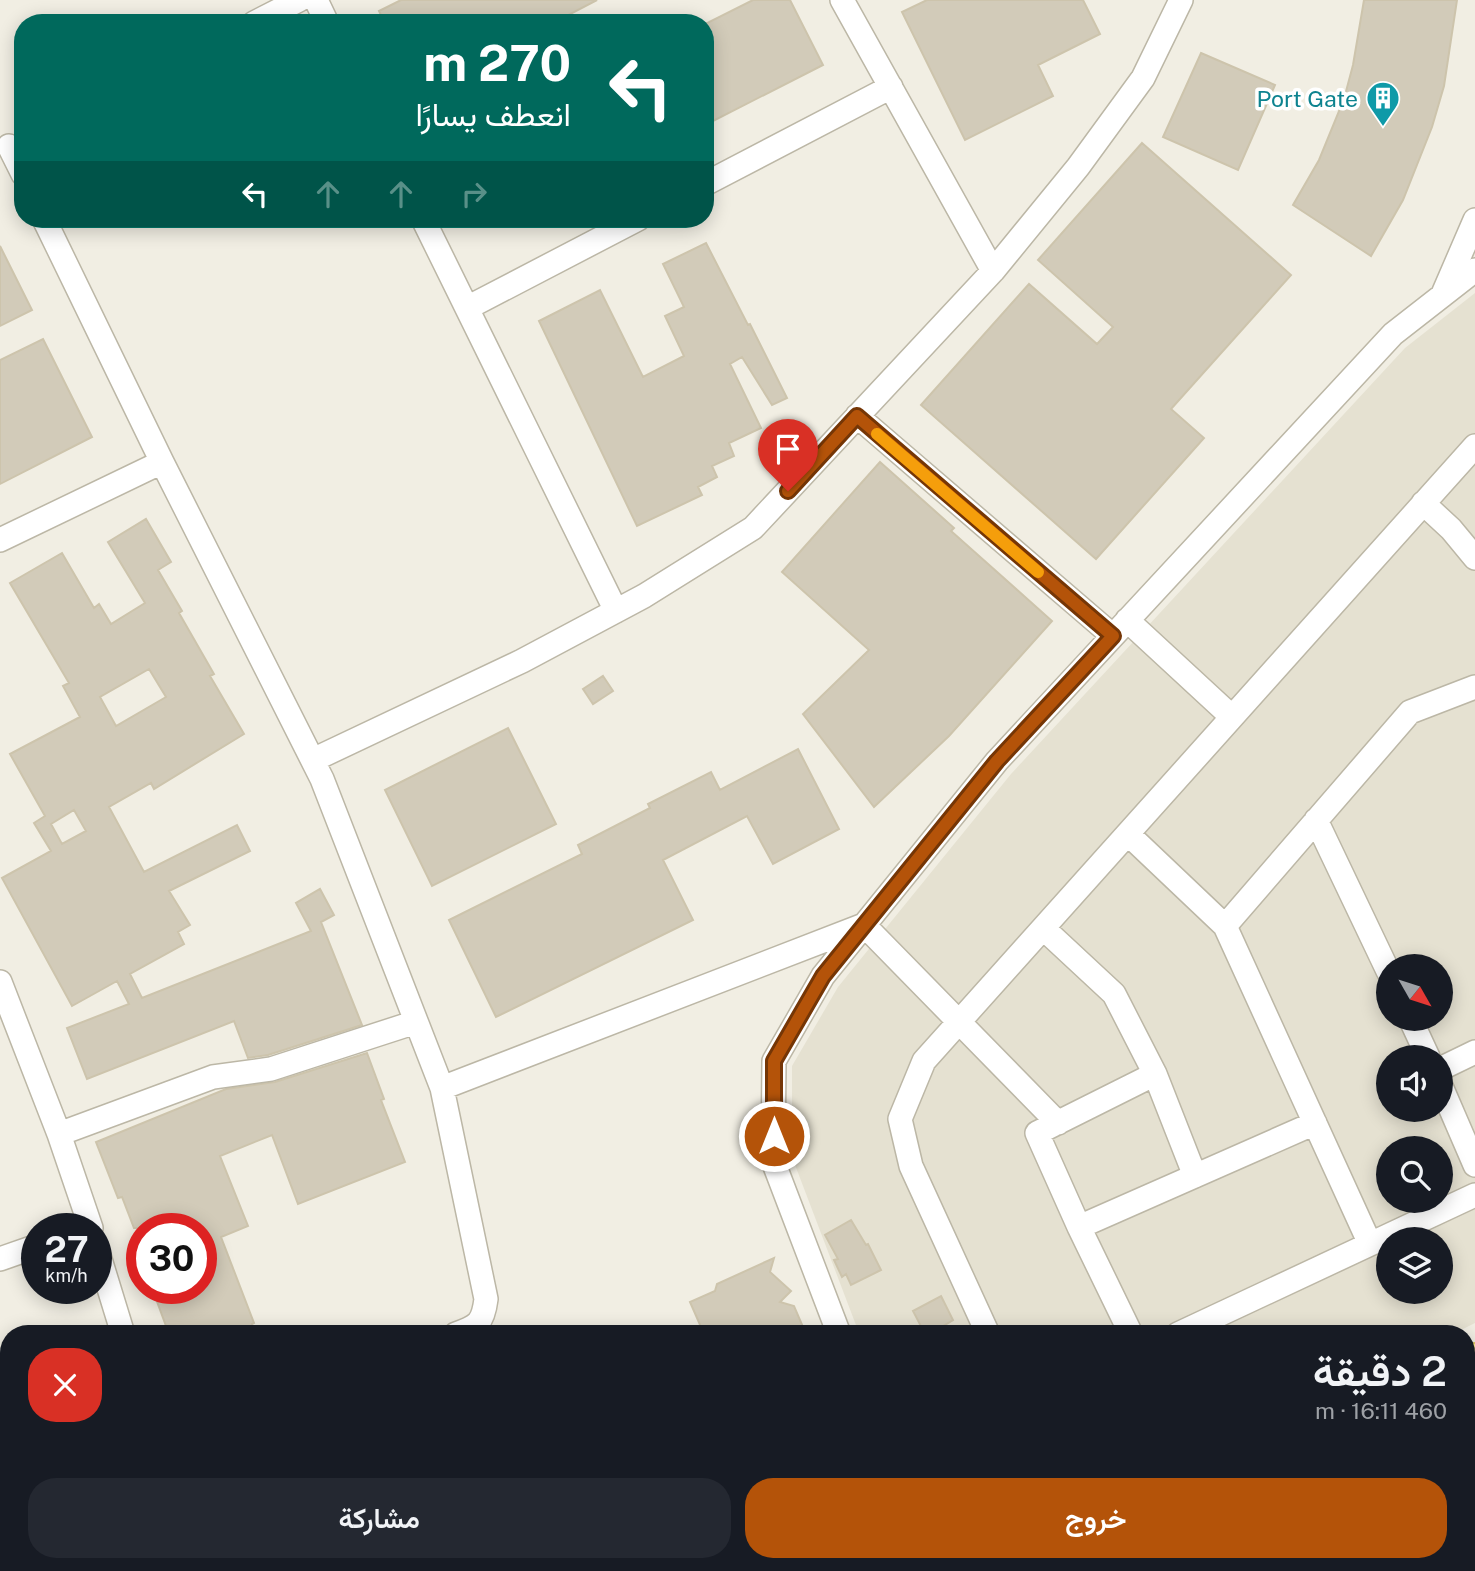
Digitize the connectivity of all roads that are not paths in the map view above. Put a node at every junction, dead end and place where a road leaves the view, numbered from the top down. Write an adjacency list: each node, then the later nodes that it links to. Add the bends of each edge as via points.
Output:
1 (299, 0): 4 (street)
2 (842, 0): 5 (street)
3 (1181, 0): 12 (street, via 1143,78)
4 (272, 14)
5 (891, 88): 6 (street); 12 (street)
6 (714, 179)
7 (1475, 220): 13 (street)
8 (48, 228): 17 (street)
9 (428, 228): 14 (street)
10 (621, 228): 14 (street)
11 (1475, 270): 13 (street)
12 (993, 271): 15 (street)
13 (1442, 296): 22 (street, via 1393,334)
14 (467, 308): 21 (street)
15 (857, 416): 21 (street, via 753,528); 22 (street)
16 (1475, 446): 18 (street)
17 (162, 462): 19 (street); 25 (street)
18 (1423, 503): 20 (street); 24 (street)
19 (0, 540)
20 (1475, 558)
21 (616, 611): 25 (street)
22 (1120, 628): 24 (street); 28 (street, via 997,761)
23 (1475, 687): 26 (street, via 1410,712)
24 (1232, 717): 27 (street)
25 (313, 760): 33 (street)
26 (1316, 820): 29 (street); 31 (street)
27 (1128, 834): 29 (street); 30 (street)
28 (864, 925): 34 (street); 38 (street); 54 (street, via 823,976 774,1061 773,1161)
29 (1225, 926): 41 (street)
30 (1043, 928): 34 (street); 37 (street, via 1114,995)
31 (1380, 954)
32 (0, 982): 42 (street)
33 (416, 1022): 38 (street); 42 (street, via 271,1069 213,1077)
34 (959, 1022): 40 (street); 55 (street, via 924,1061 900,1119 911,1166)
35 (1475, 1052): 36 (street)
36 (1453, 1063)
37 (1154, 1074): 40 (street); 44 (street)
38 (442, 1088): 53 (street, via 486,1299)
39 (1453, 1114): 43 (street)
40 (1058, 1123): 47 (street, via 1037,1133)
41 (1315, 1123): 44 (street); 48 (street)
42 (59, 1134): 46 (street)
43 (1475, 1166)
44 (1195, 1176): 47 (street)
45 (1475, 1195): 48 (street)
46 (86, 1213)
47 (1079, 1227): 56 (street)
48 (1370, 1244): 57 (street)
49 (21, 1252): 50 (street)
50 (0, 1259)
51 (112, 1298): 52 (street)
52 (120, 1325)
53 (477, 1325)
54 (836, 1325)
55 (984, 1325)
56 (1127, 1325)
57 (1197, 1325)

